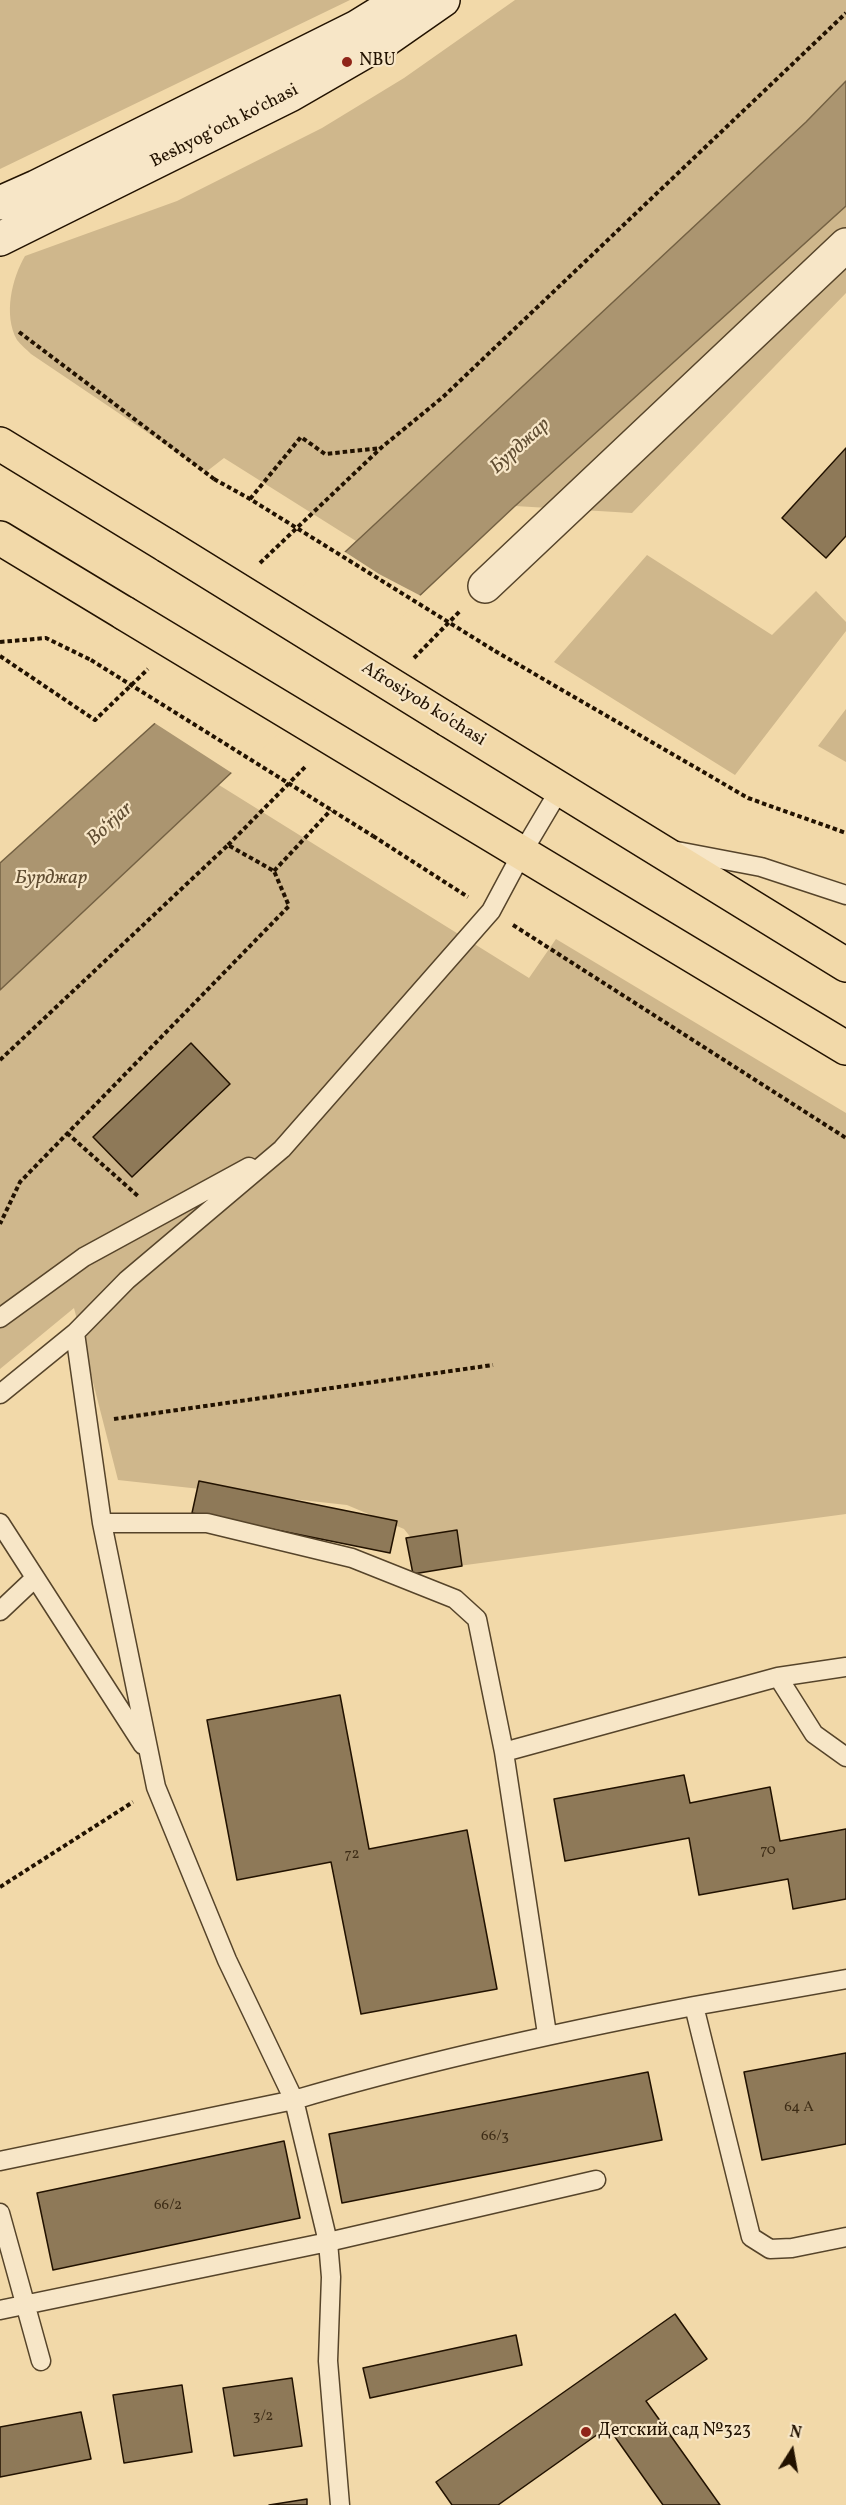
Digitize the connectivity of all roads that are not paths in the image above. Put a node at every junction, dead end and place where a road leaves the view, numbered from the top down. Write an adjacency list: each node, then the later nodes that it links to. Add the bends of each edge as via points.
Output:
1 (401, 0): 3 (street, Beshyogʻoch koʻchasi, via 346,33)
2 (443, 0): 4 (street, Beshyogʻoch koʻchasi, via 387,39 290,95)
3 (0, 203)
4 (0, 239)
5 (846, 245): 8 (street)
6 (0, 444): 9 (main road, Afrosiyob ko'chasi, bridge)
7 (0, 538): 11 (main road, bridge)
8 (485, 586)
9 (561, 789): 10 (main road, Afrosiyob ko'chasi); 11 (lane)
10 (652, 846): 12 (lane, via 761,867); 13 (main road, Afrosiyob ko'chasi)
11 (522, 853): 14 (main road); 15 (lane, via 491,911)
12 (846, 895)
13 (846, 965)
14 (846, 1048)
15 (282, 1149): 16 (lane, via 84,1257); 17 (lane, via 128,1280)
16 (0, 1318)
17 (75, 1333): 18 (lane); 20 (lane)
18 (0, 1394)
19 (0, 1523): 21 (lane)
20 (102, 1523): 25 (lane, via 207,1523 352,1558 454,1599 477,1619); 26 (lane)
21 (35, 1578): 22 (lane); 26 (lane)
22 (0, 1611)
23 (846, 1667): 24 (lane)
24 (778, 1677): 25 (lane); 27 (lane, via 814,1734)
25 (504, 1752): 30 (lane)
26 (149, 1755): 31 (lane, via 156,1787 227,1960)
27 (846, 1757)
28 (846, 1978): 29 (lane)
29 (694, 2006): 30 (lane); 35 (lane, via 751,2237 770,2249)
30 (547, 2034): 31 (lane)
31 (294, 2100): 32 (lane); 36 (lane)
32 (0, 2161)
33 (596, 2180): 36 (lane)
34 (0, 2213): 37 (lane)
35 (846, 2237)
36 (328, 2242): 37 (lane); 40 (lane, via 328,2361)
37 (25, 2305): 38 (lane); 39 (lane)
38 (0, 2310)
39 (41, 2361)
40 (340, 2505)

